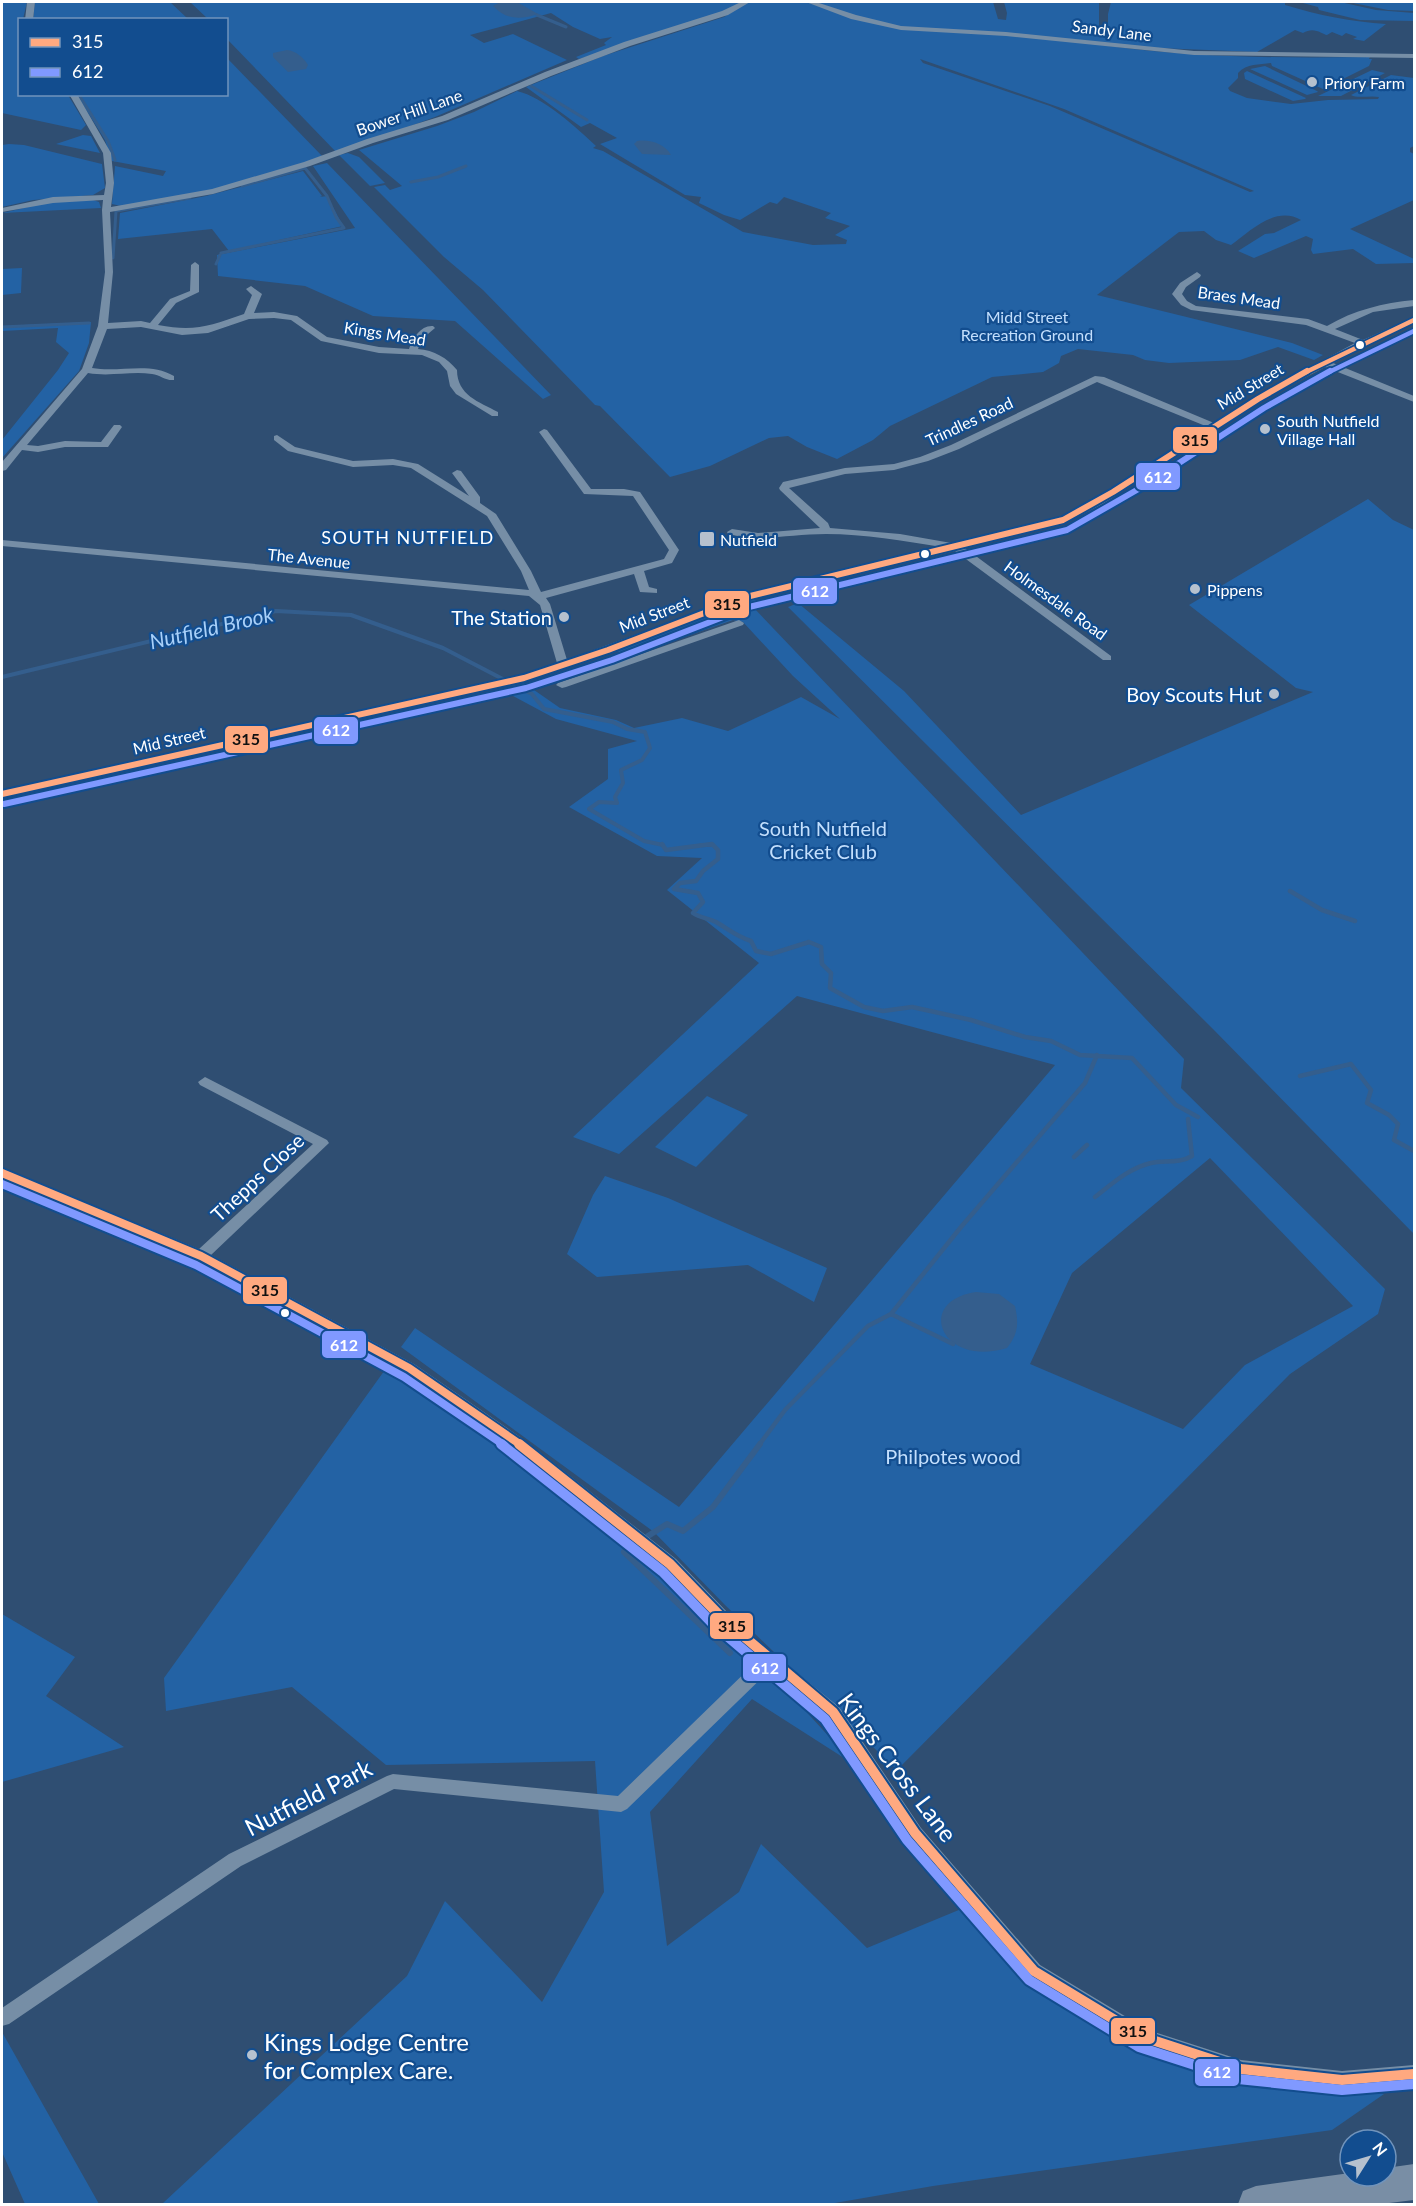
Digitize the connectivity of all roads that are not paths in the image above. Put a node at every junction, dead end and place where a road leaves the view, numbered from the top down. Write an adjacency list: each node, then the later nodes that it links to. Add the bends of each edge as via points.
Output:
1 (31, 2): 4 (street)
2 (746, 2): 9 (street, Bower Hill Lane, via 725,13 538,77 445,118 307,164 213,191)
3 (810, 2): 5 (street, Sandy Lane, via 901,28 1194,53)
4 (29, 18)
5 (1414, 56)
6 (74, 96): 7 (street, via 107,153)
7 (108, 197): 8 (street, via 53,200); 9 (street)
8 (2, 210)
9 (106, 210): 16 (street, via 109,274)
10 (195, 265): 17 (street, via 194,292 173,301)
11 (1197, 275): 19 (street, Braes Mead, via 1177,294 1194,308 1300,320)
12 (254, 292): 14 (street)
13 (1414, 303): 19 (street, via 1370,309)
14 (248, 316): 17 (street, Kings Mead, via 208,330 182,332); 21 (street, Kings Mead, via 294,318 324,339)
15 (1414, 320): 20 (street, Mid Street)
16 (104, 326): 17 (street, Kings Mead); 23 (street)
17 (152, 326)
18 (430, 328): 21 (street, via 418,338)
19 (1330, 328): 20 (street, Braes Mead)
20 (1362, 343): 22 (street, Mid Street)
21 (412, 352): 26 (street, Kings Mead, via 424,352 442,360 452,370 451,380 459,393)
22 (1324, 363): 25 (street); 27 (street, Mid Street)
23 (86, 370): 24 (street, via 153,371); 31 (street)
24 (171, 378)
25 (1414, 399)
26 (495, 414)
27 (1215, 427): 35 (street, Trindles Road, via 1095,379 924,459 788,484 784,488); 38 (street, Mid Street, via 1099,502 1063,520)
28 (117, 428): 31 (street, via 104,445)
29 (544, 432): 39 (street, The Avenue, via 588,492 636,494 668,537 674,549 668,561)
30 (277, 438): 34 (street, via 292,448 353,464 393,462 414,466)
31 (19, 447): 32 (street)
32 (2, 468)
33 (457, 473): 34 (street, via 475,497)
34 (475, 506): 41 (street, via 491,514)
35 (826, 531): 36 (street, via 758,536); 38 (street)
36 (732, 532)
37 (2, 543): 41 (street, The Avenue)
38 (957, 547): 43 (street, Mid Street, via 746,597); 44 (street, Holmesdale Road)
39 (638, 570): 40 (street, via 644,590); 41 (street, The Avenue)
40 (653, 591)
41 (537, 595): 45 (street, via 545,604)
42 (739, 623): 46 (street)
43 (608, 650): 45 (street, Mid Street); 46 (street)
44 (1107, 658)
45 (562, 666): 48 (street, Mid Street, via 499,684)
46 (617, 666): 47 (street)
47 (562, 685)
48 (2, 794)
49 (205, 1082): 51 (street, Thepps Close, via 322,1143)
50 (2, 1173): 51 (street, Kings Cross Lane)
51 (201, 1256): 52 (street, Kings Cross Lane, via 409,1368 519,1443 670,1564)
52 (769, 1660): 53 (street, Nutfield Park, via 621,1804 393,1781 235,1860); 54 (street, Kings Cross Lane, via 833,1712 915,1833 1034,1971 1143,2037 1241,2069 1342,2080)
53 (2, 2018)
54 (1414, 2074)
55 (1414, 2182): 56 (highway)
56 (1256, 2205)

